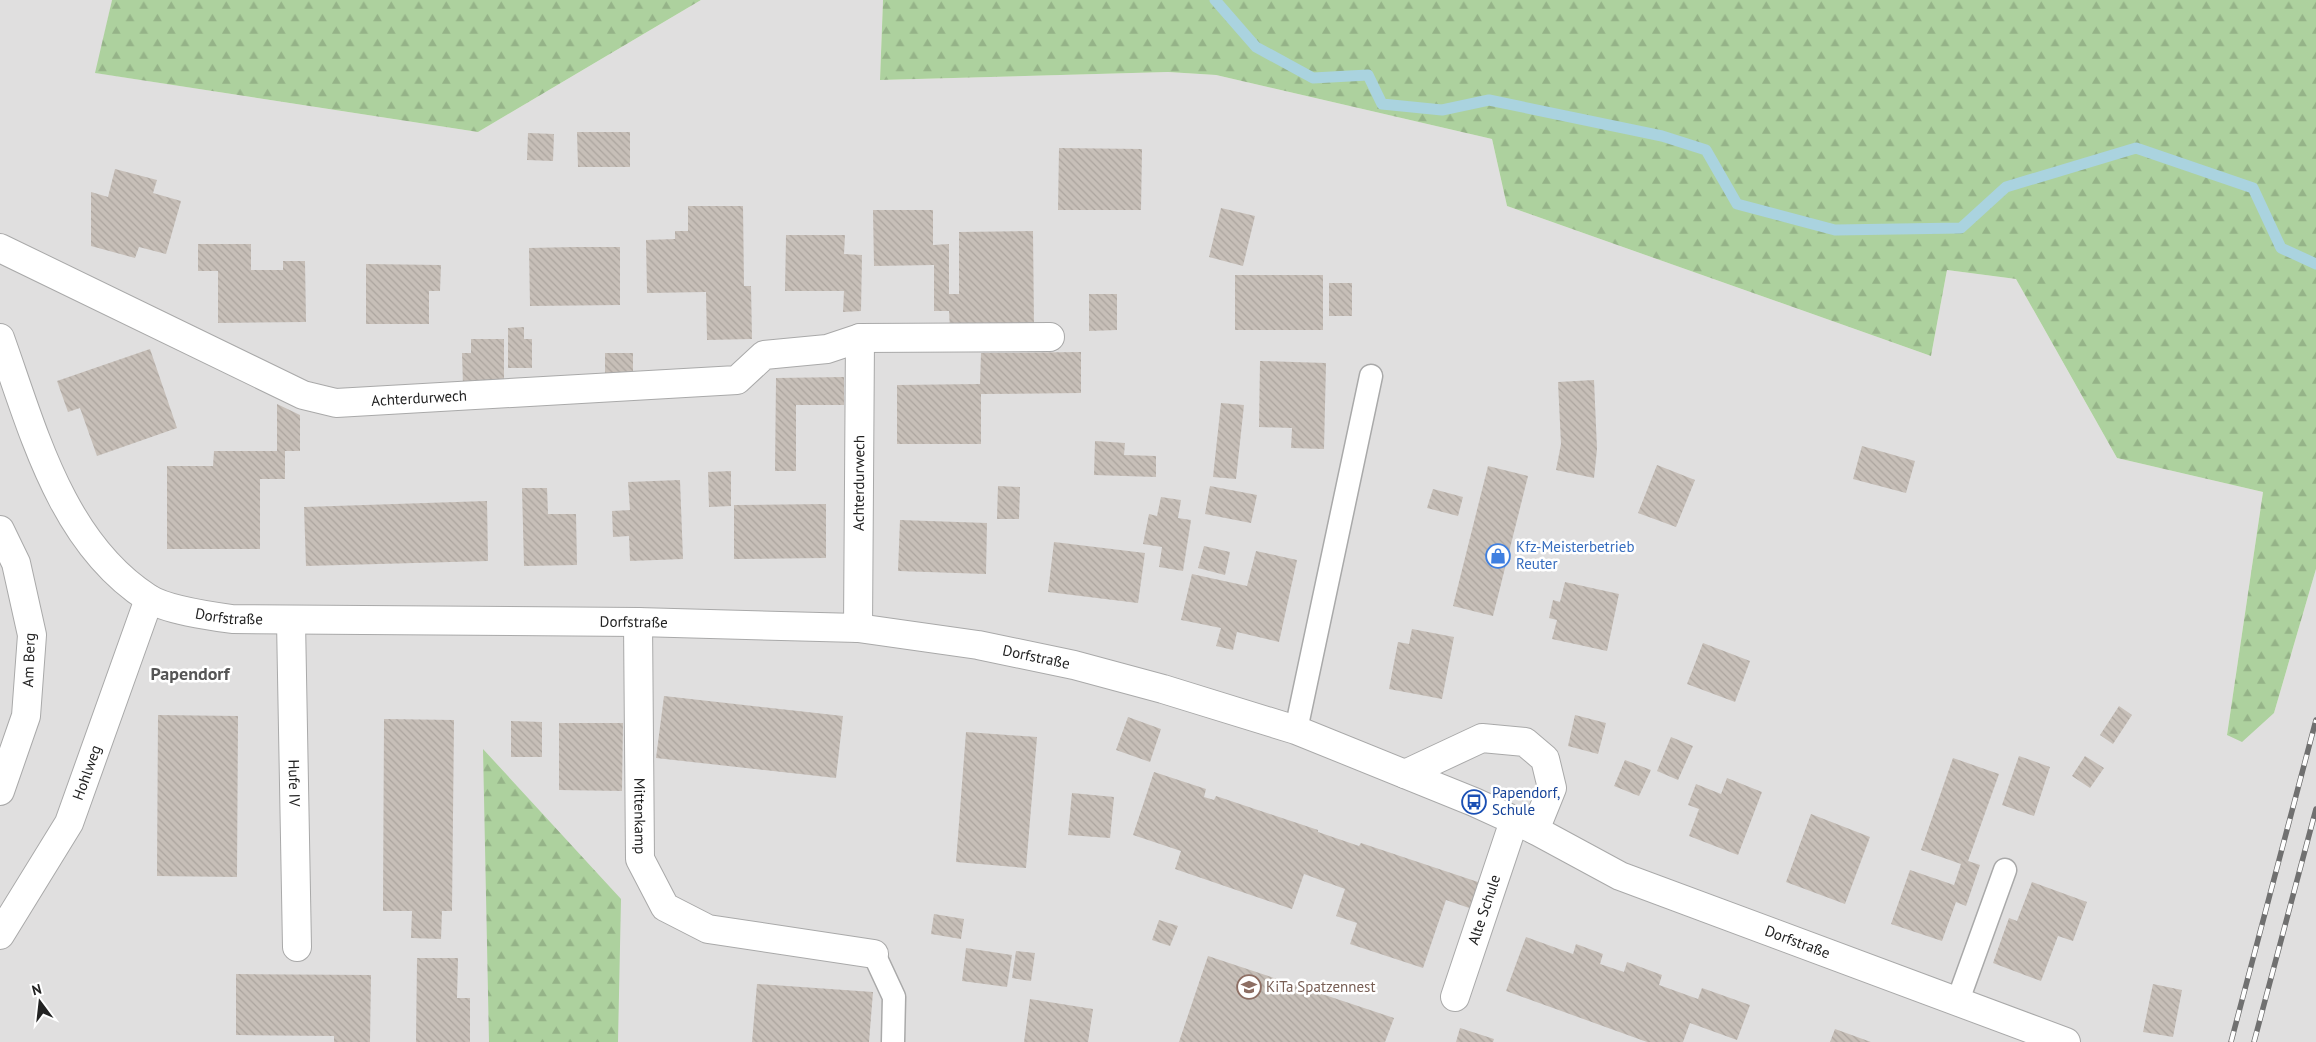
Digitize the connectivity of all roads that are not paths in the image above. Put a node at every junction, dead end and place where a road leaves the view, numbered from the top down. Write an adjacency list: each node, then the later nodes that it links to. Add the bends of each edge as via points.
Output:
1 (0, 248): 4 (street, Achterdurwech, via 303,395 336,403 737,380 764,355 827,349)
2 (1050, 337): 4 (street, Achterdurwech)
3 (0, 338): 7 (street, Dorfstraße, via 47,467 78,524 111,569)
4 (860, 338): 10 (street, Achterdurwech)
5 (1371, 376): 11 (lane)
6 (0, 530): 13 (street, Am Berg, via 16,563 32,635 26,716)
7 (149, 600): 8 (street, Dorfstraße, via 191,613 232,619); 16 (street, Hohlweg, via 69,823)
8 (291, 621): 9 (street, Dorfstraße); 17 (street, Hufe IV)
9 (638, 622): 10 (street, Dorfstraße); 18 (street, Mittenkamp, via 640,859 665,907 708,929)
10 (858, 628): 11 (street, Dorfstraße, via 978,646 1074,665)
11 (1296, 730): 12 (street, Dorfstraße)
12 (1405, 774): 14 (street, Dorfstraße); 14 (street, via 1482,738 1525,742 1545,759 1552,788)
13 (0, 791)
14 (1524, 825): 19 (street, Alte Schule); 20 (street, Dorfstraße, via 1620,876)
15 (2006, 870): 20 (lane)
16 (0, 935)
17 (297, 947)
18 (874, 954): 21 (lane, via 894,997)
19 (1455, 997)
20 (1957, 1003): 22 (street, Dorfstraße)
21 (892, 1042)
22 (2066, 1042)

